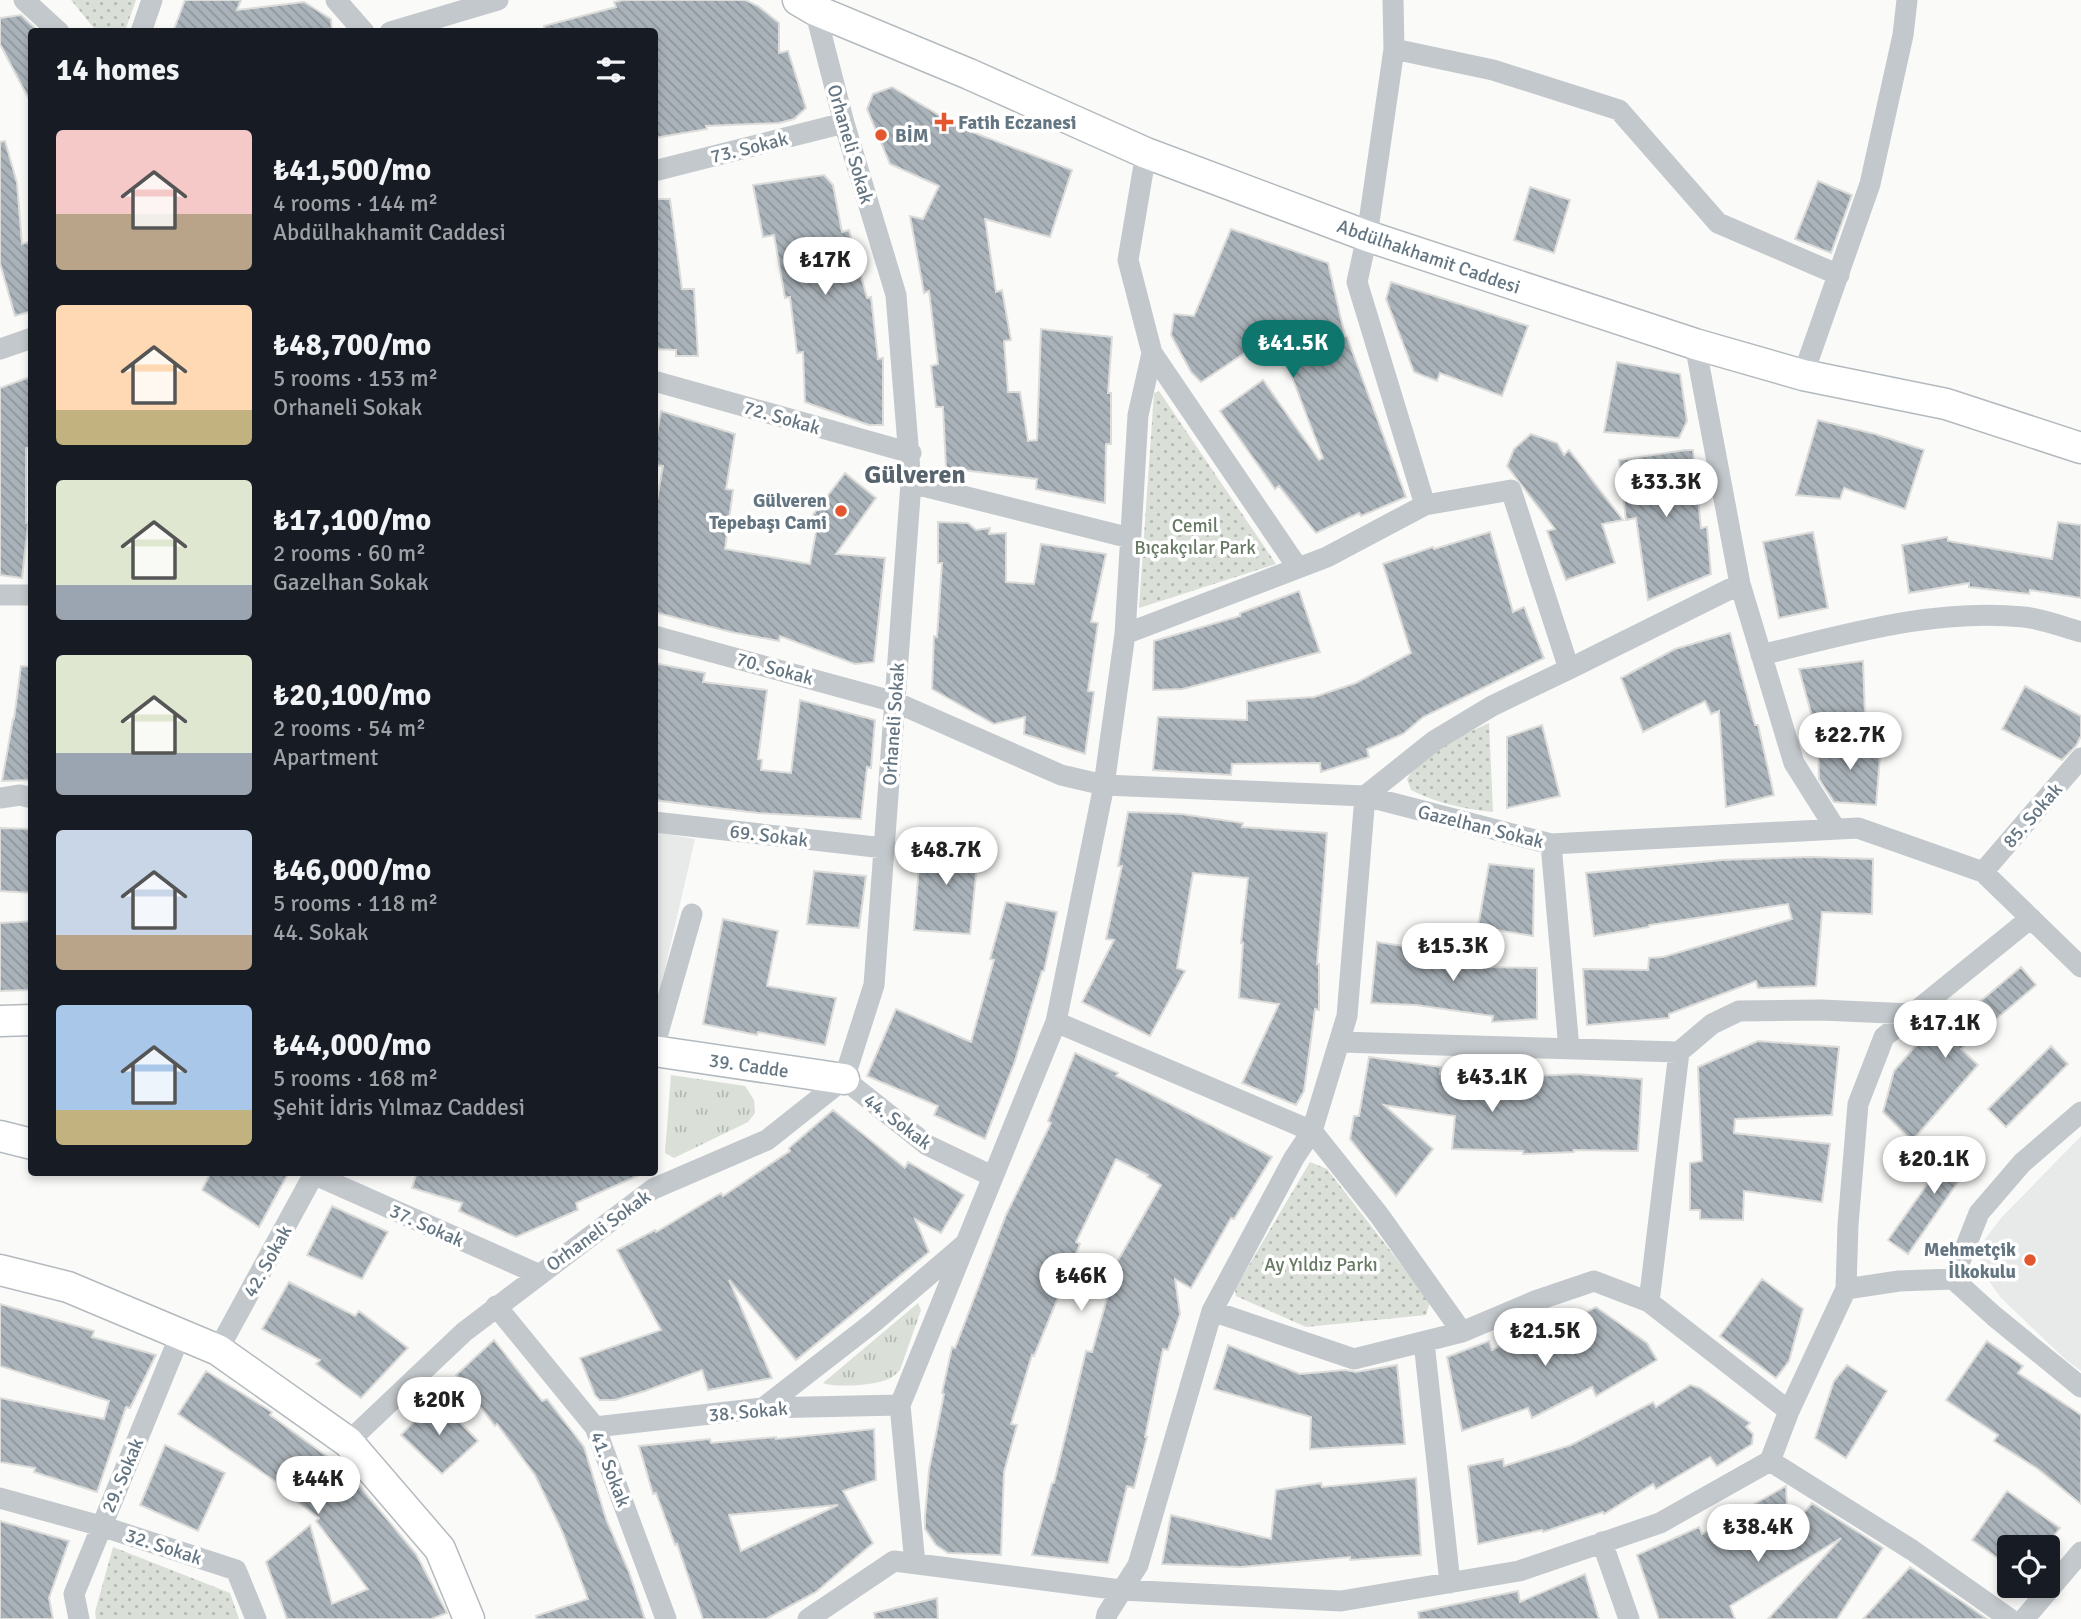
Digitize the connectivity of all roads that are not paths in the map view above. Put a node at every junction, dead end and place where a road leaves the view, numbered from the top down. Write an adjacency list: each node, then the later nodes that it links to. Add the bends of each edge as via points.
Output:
1 (24, 0): 8 (street)
2 (152, 0): 9 (street)
3 (336, 0): 10 (street)
4 (498, 0): 11 (street)
5 (1393, 0): 12 (street)
6 (1907, 0): 17 (street, via 1870,184)
7 (807, 5): 13 (street, Orhaneli Sokak); 14 (main road, Abdülhakhamit Caddesi)
8 (55, 28)
9 (142, 28)
10 (360, 28)
11 (404, 28)
12 (1394, 49): 16 (street); 17 (street, via 1493,70 1619,110 1718,223)
13 (844, 123): 15 (street, 73. Sokak); 25 (street, Orhaneli Sokak, via 896,295)
14 (1146, 153): 16 (main road, Abdülhakhamit Caddesi); 21 (street, via 1128,260)
15 (658, 170)
16 (1367, 236): 19 (main road, Abdülhakhamit Caddesi); 27 (street, via 1357,282)
17 (1839, 275): 22 (street)
18 (28, 339): 20 (street)
19 (1695, 344): 22 (main road, Abdülhakhamit Caddesi); 30 (street)
20 (0, 349)
21 (1152, 353): 28 (street, via 1138,415); 29 (street)
22 (1803, 375): 24 (main road, Abdülhakhamit Caddesi, via 1946,404)
23 (658, 382): 25 (street, 72. Sokak)
24 (2081, 448)
25 (911, 453): 26 (street, Orhaneli Sokak)
26 (911, 483): 28 (street); 38 (street, Orhaneli Sokak)
27 (1425, 505): 29 (street); 37 (street, via 1511,489)
28 (1130, 538): 34 (street)
29 (1298, 568): 34 (street)
30 (1740, 584): 36 (street); 37 (street)
31 (28, 596): 32 (street)
32 (1, 601)
33 (2081, 632): 36 (street, via 2027,617 1962,614 1884,625)
34 (1125, 634): 40 (street)
35 (658, 637): 38 (street, 70. Sokak)
36 (1762, 655): 45 (street, via 1794,764)
37 (1569, 669): 41 (street, via 1492,706 1434,741)
38 (895, 702): 40 (street, Gazelhan Sokak, via 1061,775); 47 (street, Orhaneli Sokak)
39 (2081, 758): 48 (street, 85. Sokak)
40 (1104, 785): 41 (street, Gazelhan Sokak); 55 (street)
41 (1365, 796): 46 (street, Gazelhan Sokak); 57 (street, via 1347,1016)
42 (28, 797): 43 (street)
43 (0, 798)
44 (658, 822): 47 (street, 69. Sokak)
45 (1835, 828): 46 (street, Gazelhan Sokak); 48 (street, Gazelhan Sokak, via 1858,828)
46 (1551, 844): 58 (street)
47 (884, 849): 61 (street, Orhaneli Sokak, via 874,985)
48 (1983, 872): 50 (street, Gazelhan Sokak)
49 (692, 914): 56 (street)
50 (2031, 918): 51 (street, Gazelhan Sokak); 52 (street)
51 (2081, 967)
52 (1912, 1014): 60 (street, via 1739,1011 1712,1024); 74 (street, via 1884,1037 1858,1104)
53 (28, 1020): 54 (main road)
54 (0, 1021)
55 (1056, 1022): 63 (street); 68 (street)
56 (658, 1035)
57 (1339, 1042): 58 (street); 63 (street)
58 (1569, 1049): 60 (street)
59 (658, 1050): 61 (main road, 39. Cadde)
60 (1679, 1052): 75 (street)
61 (844, 1079): 68 (street, 44. Sokak, via 927,1145); 69 (street, Orhaneli Sokak, via 767,1140)
62 (2081, 1112): 73 (street, via 2022,1163 1979,1213)
63 (1312, 1131): 77 (street); 78 (street)
64 (0, 1136): 65 (main road)
65 (28, 1143)
66 (314, 1176): 81 (street, 42. Sokak)
67 (319, 1176): 72 (street, 37. Sokak)
68 (992, 1176): 70 (street)
69 (653, 1181): 72 (street, Orhaneli Sokak)
70 (969, 1241): 83 (street); 84 (street)
71 (0, 1270): 79 (main road, via 68,1287)
72 (538, 1274): 76 (street, Orhaneli Sokak)
73 (1953, 1279): 74 (street); 82 (street)
74 (1846, 1289): 85 (street)
75 (1649, 1302): 78 (street, via 1594,1281); 85 (street)
76 (495, 1306): 86 (street, 41. Sokak); 87 (street, Orhaneli Sokak)
77 (1212, 1311): 80 (street, via 1354,1359); 95 (street, via 1138,1565)
78 (1462, 1332): 80 (street)
79 (181, 1333): 81 (main road); 90 (street, 29. Sokak)
80 (1424, 1342): 94 (street)
81 (218, 1350): 87 (main road)
82 (2081, 1387)
83 (900, 1405): 84 (street, 38. Sokak); 93 (street)
84 (763, 1408): 86 (street, 38. Sokak)
85 (1789, 1411): 88 (street)
86 (595, 1427): 100 (street, 41. Sokak)
87 (348, 1442): 99 (main road, via 440,1549)
88 (1770, 1461): 91 (street, via 1660,1523); 104 (street, via 1912,1550)
89 (0, 1498): 90 (street, 32. Sokak)
90 (101, 1526): 97 (street, 29. Sokak, via 74,1594); 98 (street, 32. Sokak, via 236,1570)
91 (1602, 1542): 94 (street, via 1519,1571); 103 (street)
92 (2081, 1552): 105 (street)
93 (915, 1564): 95 (street); 101 (street, via 894,1561)
94 (1450, 1583): 96 (street)
95 (1121, 1590): 96 (street); 102 (street)
96 (1302, 1609)
97 (79, 1619)
98 (256, 1619)
99 (469, 1619)
100 (666, 1619)
101 (808, 1619)
102 (1106, 1619)
103 (1629, 1619)
104 (2010, 1619)
105 (2024, 1619)

